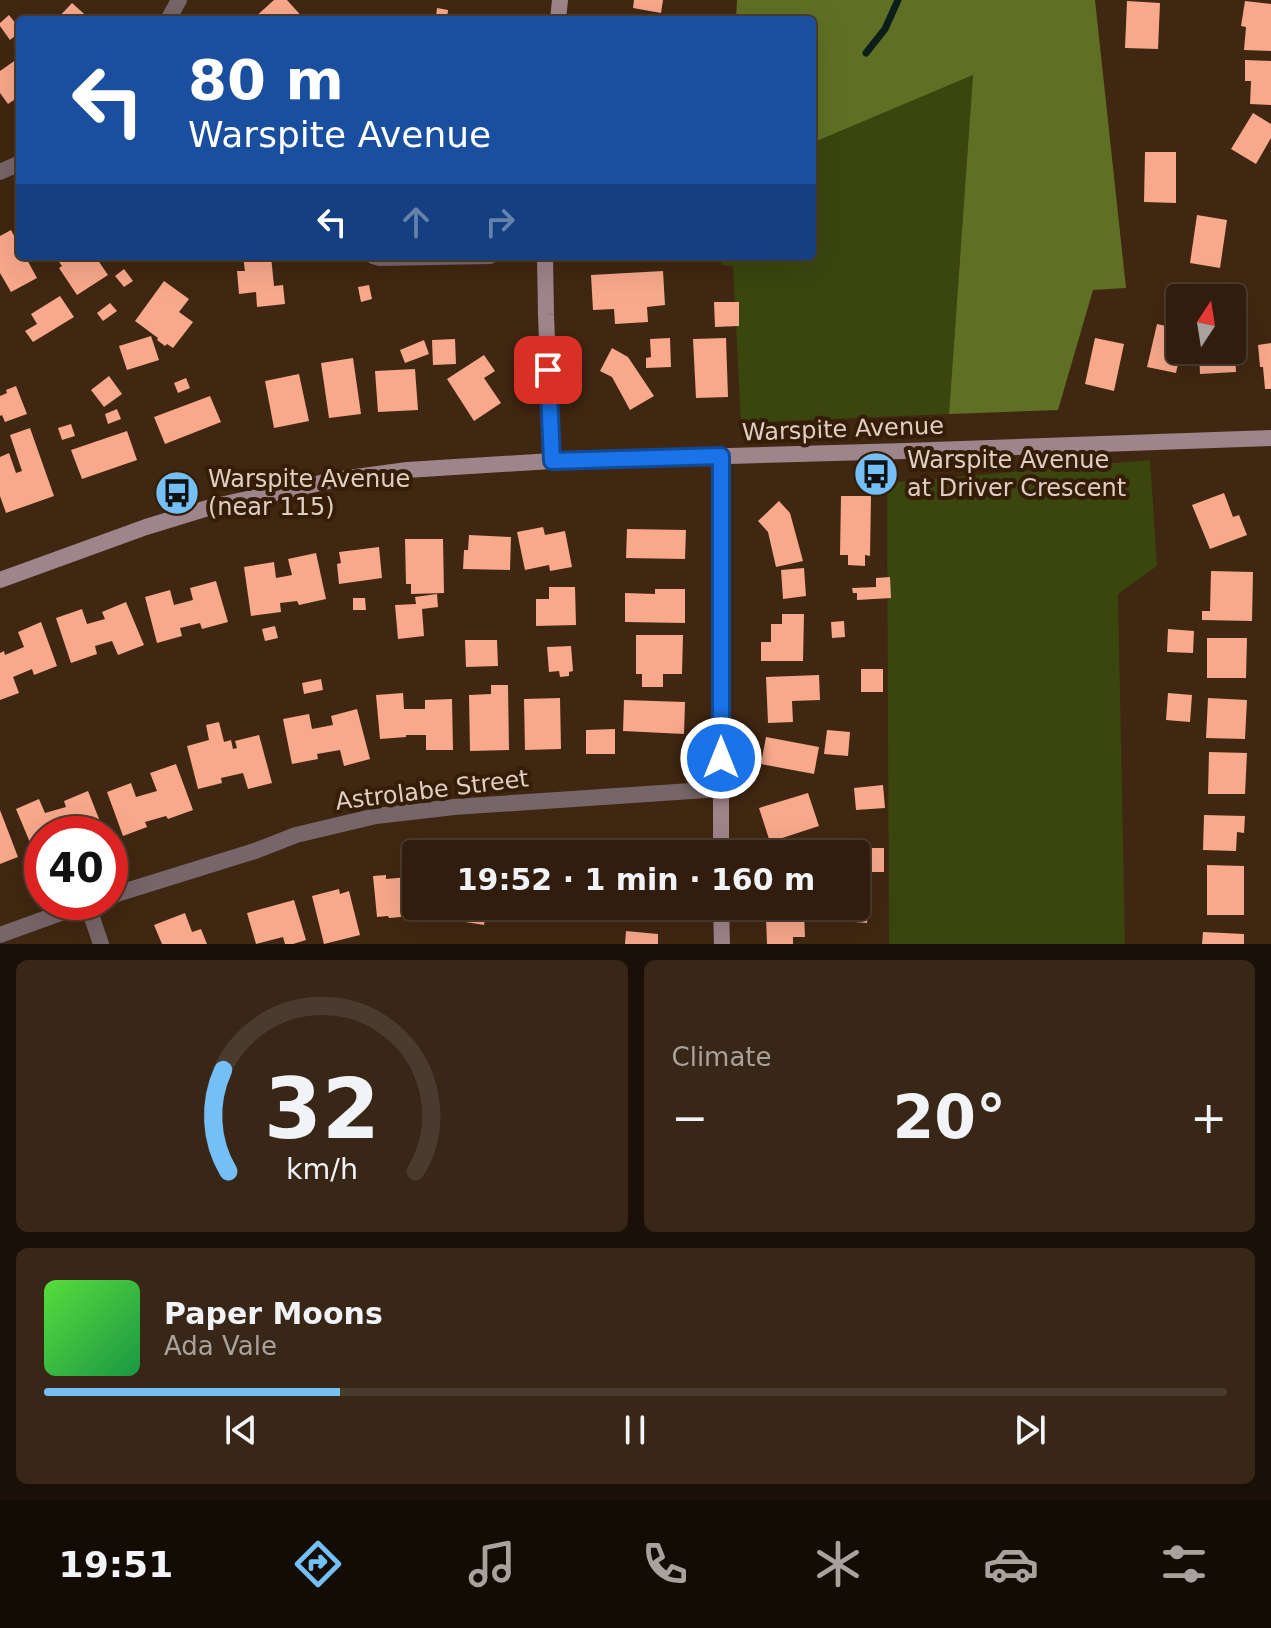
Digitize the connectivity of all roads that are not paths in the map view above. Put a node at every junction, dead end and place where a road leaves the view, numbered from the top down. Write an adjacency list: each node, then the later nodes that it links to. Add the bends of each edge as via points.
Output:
1 (545, 260): 4 (main road)
2 (1271, 438): 3 (main road, Warspite Avenue)
3 (721, 456): 4 (main road, Warspite Avenue); 6 (main road)
4 (552, 461): 5 (main road, Warspite Avenue, via 407,470 261,495 146,527)
5 (0, 580)
6 (721, 789): 7 (main road); 8 (street, Astrolabe Street, via 376,816 296,835)
7 (721, 840)
8 (128, 890)
9 (42, 920): 12 (street)
10 (94, 920): 13 (street)
11 (721, 920): 14 (main road)
12 (0, 935)
13 (101, 944)
14 (722, 944)

